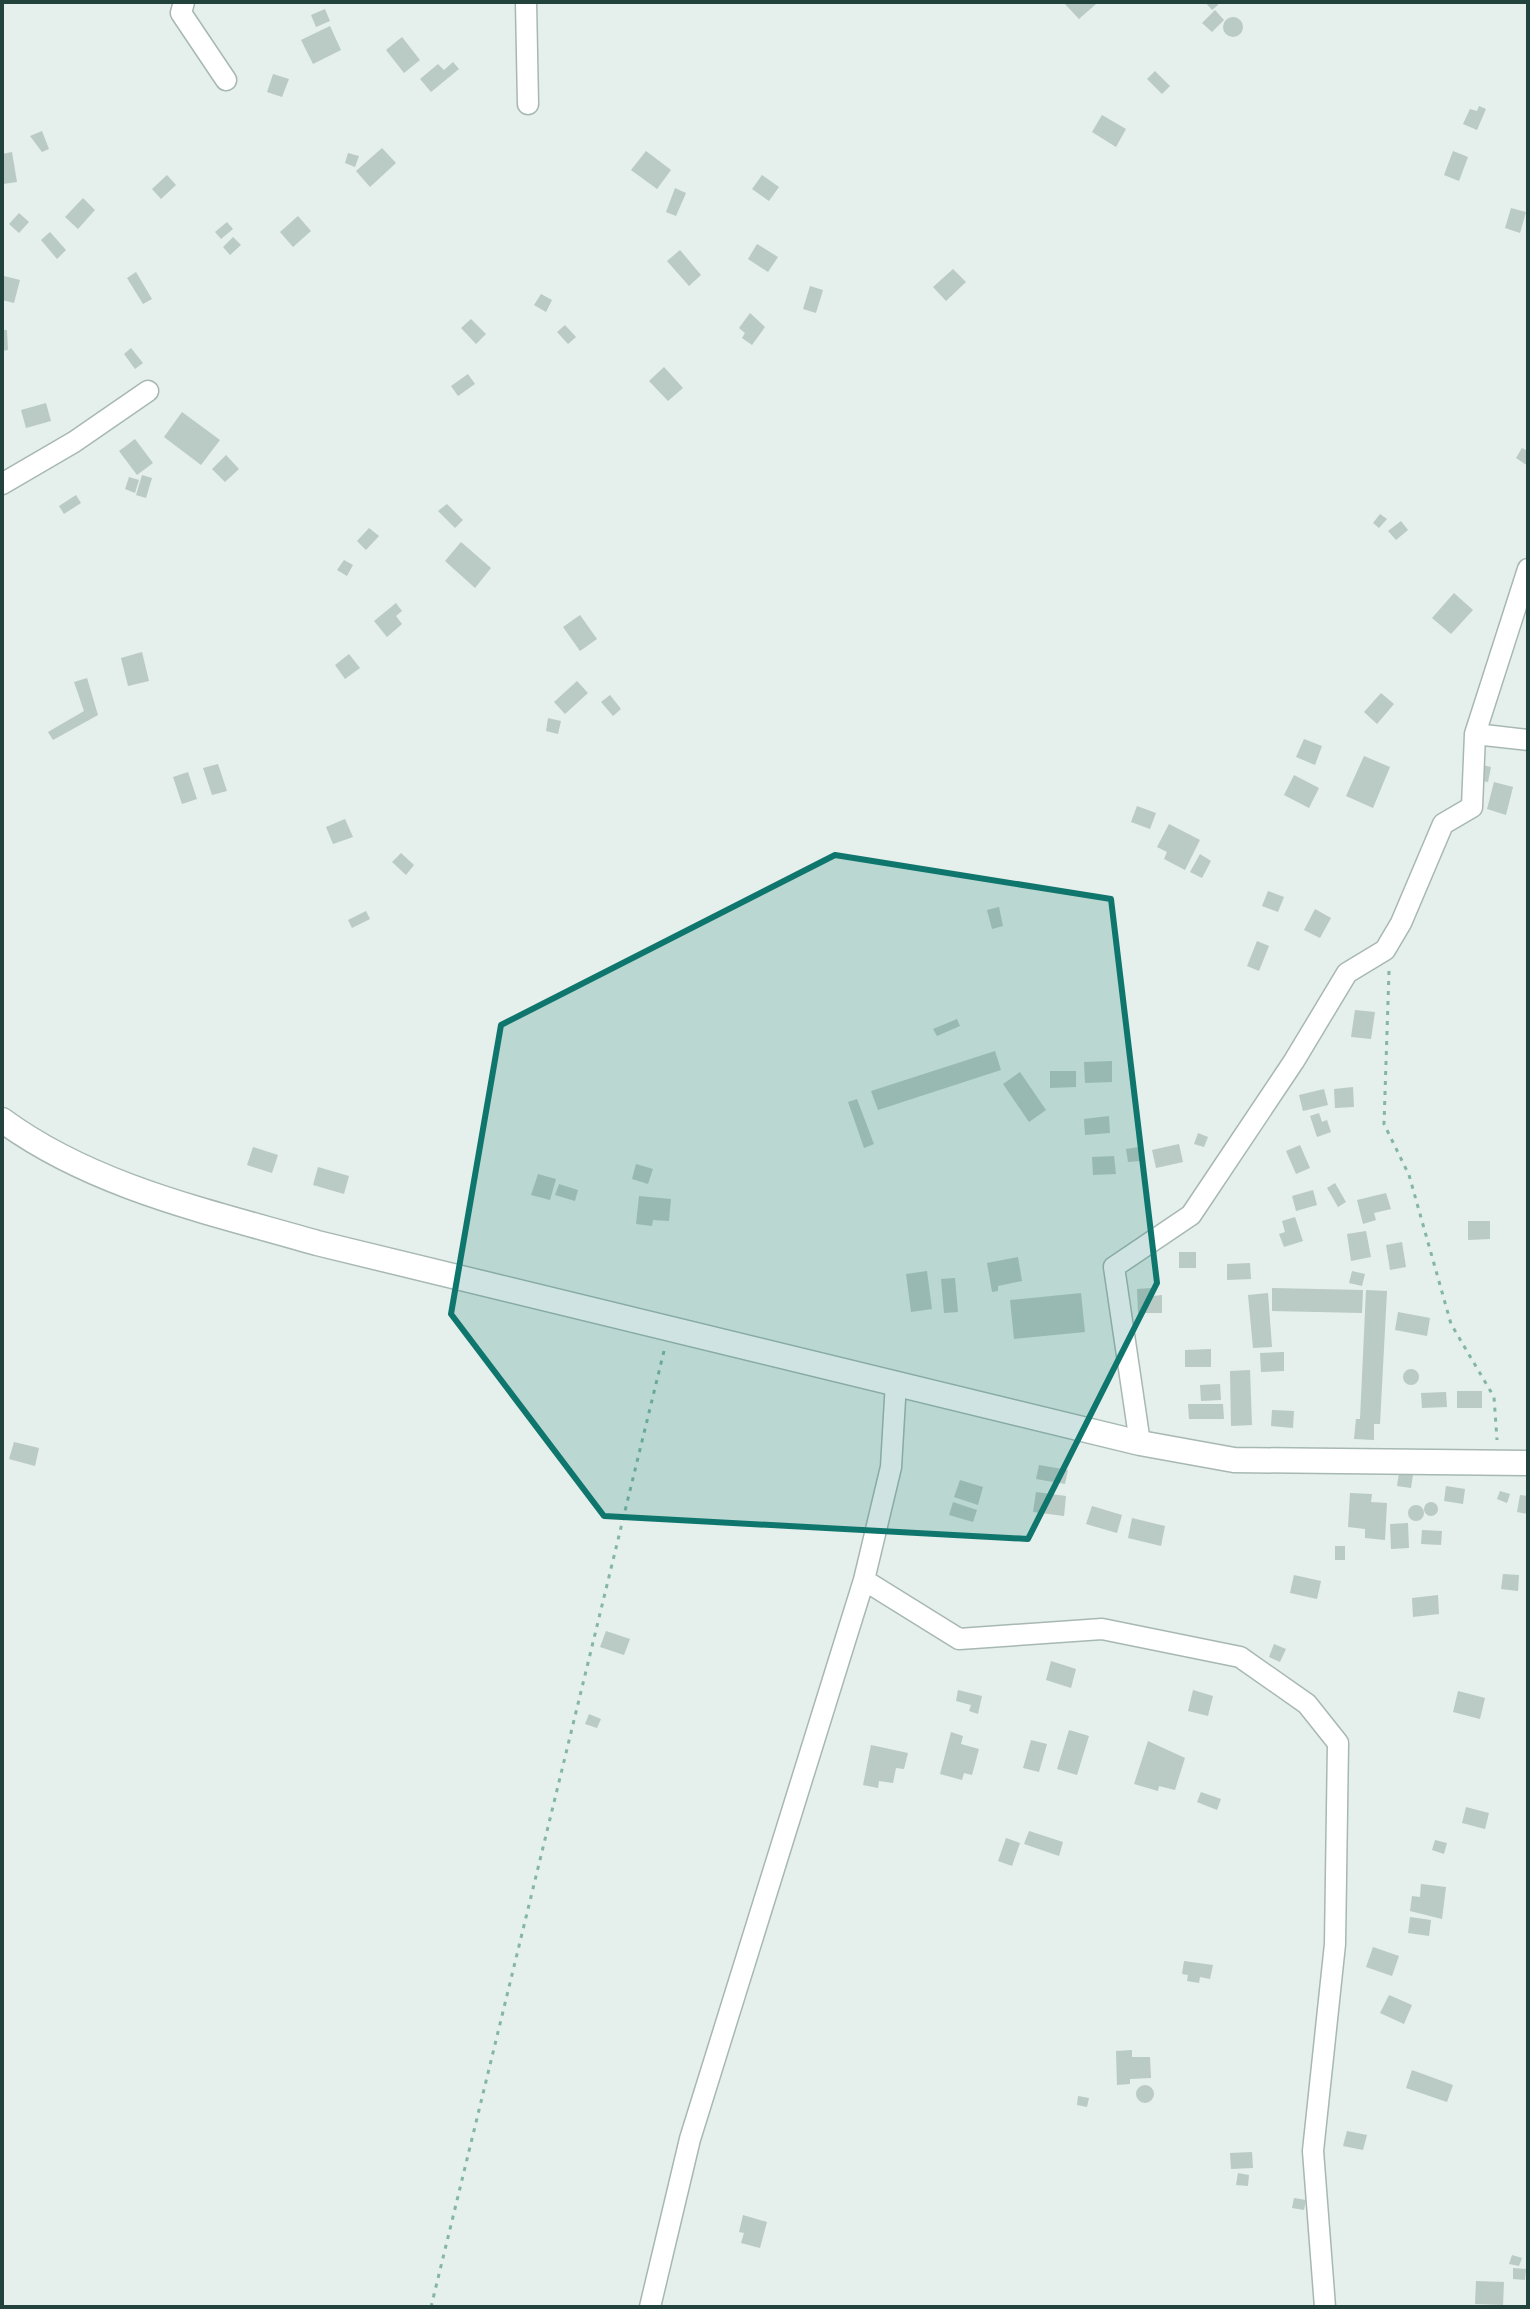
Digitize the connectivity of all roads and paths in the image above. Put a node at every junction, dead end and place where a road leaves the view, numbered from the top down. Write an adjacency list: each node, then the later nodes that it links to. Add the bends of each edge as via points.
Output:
1 (184, 2): 3 (street, via 181,13)
2 (526, 2): 4 (street)
3 (226, 80)
4 (528, 104)
5 (148, 391): 6 (street)
6 (2, 484)
7 (1528, 569): 8 (street)
8 (1475, 734): 9 (street); 10 (street, via 1472,807 1443,824)
9 (1528, 740)
10 (1391, 940): 14 (street, via 1385,950 1347,973 1191,1215 1114,1267); 16 (path, via 1384,1124 1409,1175 1451,1324 1494,1397)
11 (2, 1120): 12 (street, via 33,1143 103,1176 189,1206 495,1289)
12 (669, 1328): 13 (street); 18 (path)
13 (896, 1382): 14 (street); 17 (street, via 891,1467)
14 (1140, 1443): 16 (street, via 1234,1460)
15 (1528, 1463): 16 (street)
16 (1498, 1464)
17 (864, 1580): 19 (street, via 690,2139); 20 (street, via 959,1639 1102,1629 1240,1657 1307,1704 1338,1743 1335,1944 1313,2151)
18 (431, 2307)
19 (650, 2307)
20 (1325, 2307)

